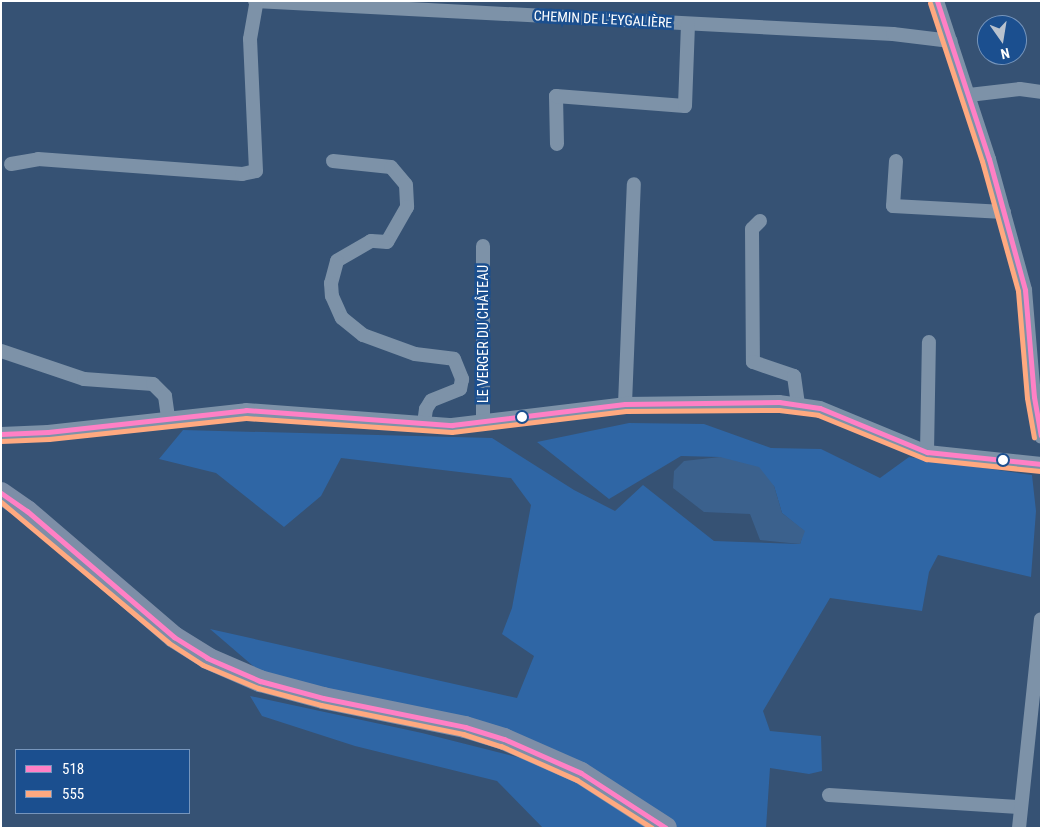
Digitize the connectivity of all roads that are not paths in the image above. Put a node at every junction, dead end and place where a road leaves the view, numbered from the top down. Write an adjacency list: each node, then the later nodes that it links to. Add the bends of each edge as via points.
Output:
1 (256, 1): 3 (street, CHEMIN DE L'EYGALIÈRE); 10 (street, via 250,39 256,171 242,174 38,160)
2 (937, 1): 4 (street)
3 (688, 24): 4 (street, CHEMIN DE L'EYGALIÈRE, via 893,34); 7 (street, via 685,106 556,96)
4 (951, 41): 6 (street)
5 (1041, 92): 6 (street, via 1020,89)
6 (968, 95): 12 (street)
7 (557, 144)
8 (333, 161): 21 (street, via 391,167 406,185 407,207 388,242 370,241 341,258 333,271 331,283 336,308 351,327 363,335 415,354 454,359 462,379 460,389 431,401)
9 (896, 161): 12 (street, via 892,206)
10 (11, 164)
11 (634, 184): 17 (street)
12 (1004, 212): 23 (street, via 1024,290)
13 (760, 222): 18 (street, via 752,229 753,362 794,376)
14 (483, 246): 20 (street, LE VERGER DU CHÂTEAU)
15 (929, 342): 24 (street)
16 (1, 351): 19 (street, via 84,379 153,384 164,396)
17 (625, 404): 18 (street); 20 (street)
18 (798, 404): 24 (street, via 820,408)
19 (168, 417): 21 (street, via 246,410); 22 (street, via 48,432)
20 (483, 422): 21 (street)
21 (424, 424)
22 (1, 434)
23 (1041, 436)
24 (928, 452): 25 (street)
25 (1041, 464)
26 (1, 493): 30 (main road, via 27,511 166,631 207,658 260,680 323,698 465,727 504,739 581,773)
27 (1041, 619): 29 (street)
28 (829, 795): 29 (street)
29 (1021, 807): 31 (street)
30 (666, 828)
31 (1019, 828)

